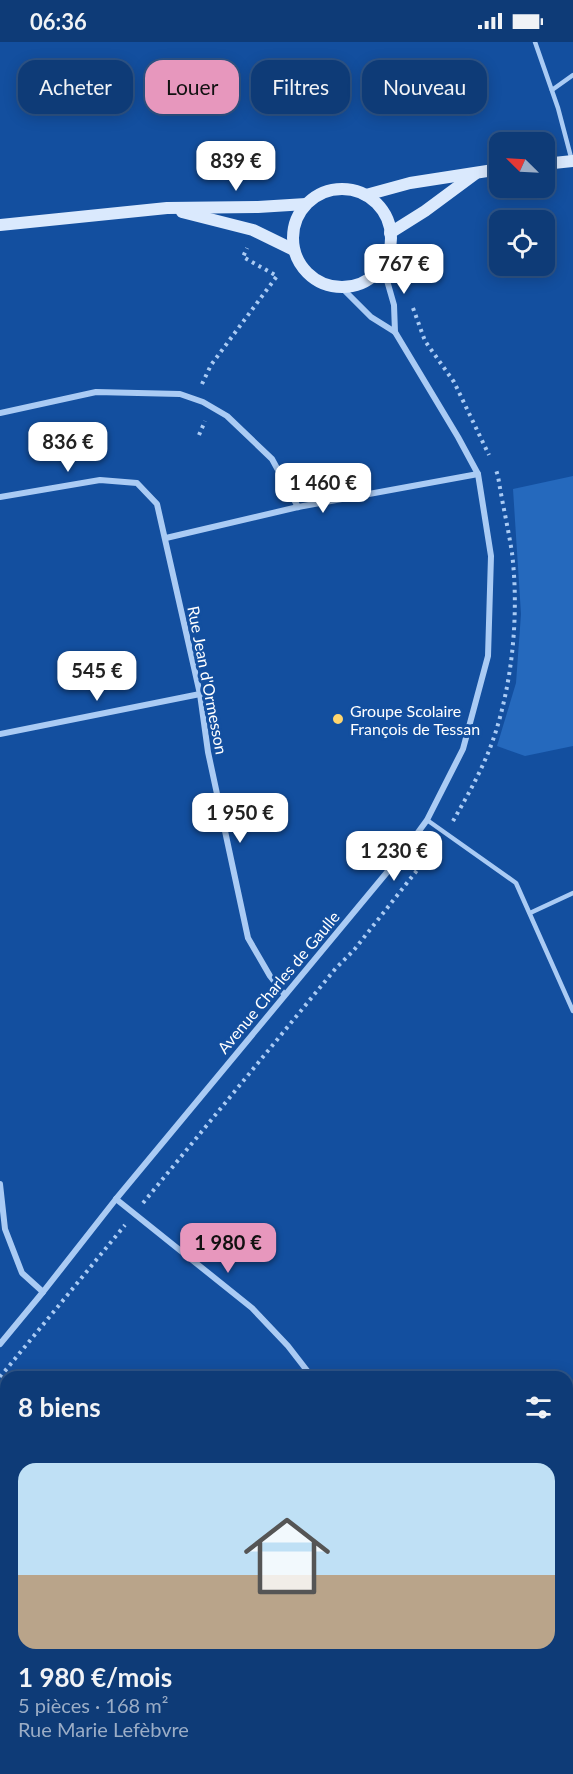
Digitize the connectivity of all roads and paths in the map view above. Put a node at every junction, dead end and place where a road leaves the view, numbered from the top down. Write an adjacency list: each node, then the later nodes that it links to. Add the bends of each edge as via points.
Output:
1 (535, 42): 3 (lane)
2 (573, 75): 3 (lane)
3 (552, 90): 4 (lane)
4 (572, 161): 5 (street)
5 (555, 163)
6 (489, 171): 7 (street)
7 (476, 173): 8 (street, via 410,183); 13 (street)
8 (366, 195): 9 (street, via 335,189); 13 (street, via 387,218)
9 (306, 204): 10 (street); 14 (street, via 294,225)
10 (166, 208): 11 (street); 12 (street)
11 (0, 225)
12 (254, 230): 14 (street); 19 (path, via 243,257 277,276 211,365 201,387)
13 (390, 233): 15 (street)
14 (294, 250): 16 (street, via 299,262 316,280)
15 (385, 260): 16 (street, via 366,279); 17 (street, Avenue Charles de Gaulle)
16 (340, 286): 18 (street, Avenue Charles de Gaulle, via 371,318)
17 (394, 305): 18 (street, Avenue Charles de Gaulle); 29 (path, via 410,300 425,341 454,382 475,424 498,476 512,554 513,630 504,700 487,754)
18 (395, 333): 22 (street, Avenue Charles de Gaulle)
19 (202, 402): 20 (street, via 180,394 96,392); 21 (path, via 206,418); 24 (street, via 227,416 272,459)
20 (0, 413)
21 (199, 435)
22 (478, 474): 24 (street); 28 (street, Avenue Charles de Gaulle, via 491,556 488,656 463,748)
23 (0, 497): 25 (street, Rue Jean d'Ormesson, via 100,480 137,483 157,504)
24 (298, 507): 25 (street)
25 (166, 538): 26 (street, Rue Jean d'Ormesson)
26 (200, 694): 27 (street); 32 (street, Rue Jean d'Ormesson, via 208,752 248,938)
27 (0, 734)
28 (428, 820): 29 (lane); 32 (street, Avenue Charles de Gaulle)
29 (446, 833): 31 (lane, via 516,883); 36 (path)
30 (573, 893): 31 (lane)
31 (530, 913): 33 (lane)
32 (284, 994): 35 (street, Avenue Charles de Gaulle)
33 (573, 1011)
34 (0, 1184): 37 (street, via 5,1229 22,1273)
35 (116, 1199): 36 (street); 37 (street, Avenue Charles de Gaulle)
36 (135, 1214): 39 (path); 40 (street, via 252,1308)
37 (43, 1292): 38 (street, Avenue Charles de Gaulle)
38 (0, 1344)
39 (5, 1371)
40 (307, 1371)

